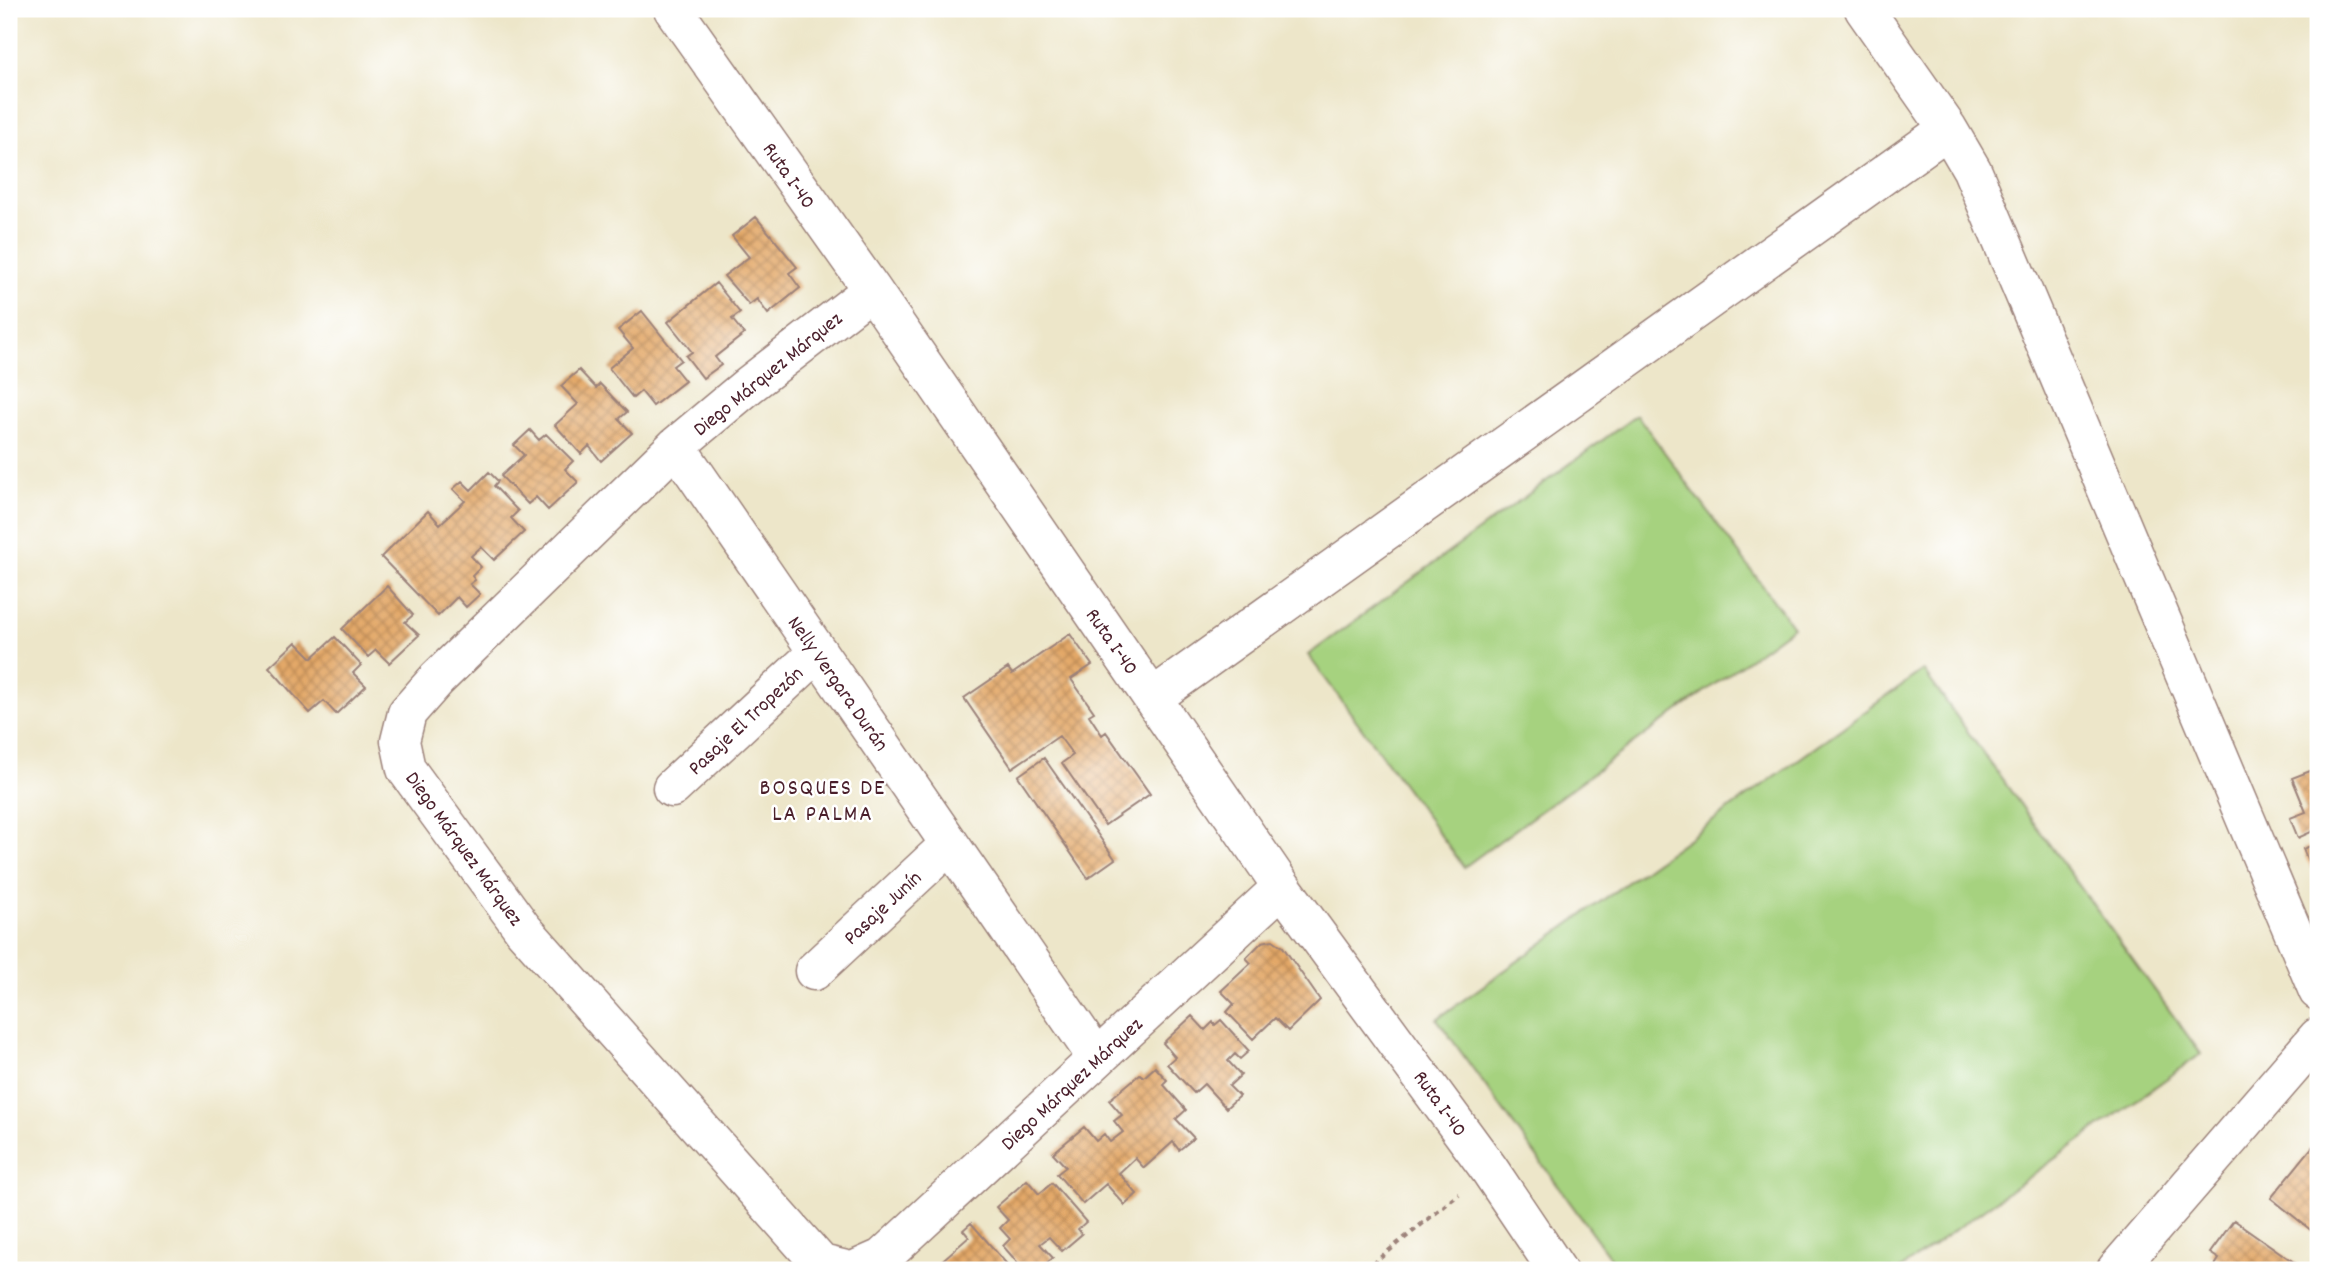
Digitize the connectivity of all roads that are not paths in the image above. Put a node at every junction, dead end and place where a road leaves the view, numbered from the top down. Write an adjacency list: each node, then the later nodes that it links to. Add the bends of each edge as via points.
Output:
1 (673, 9): 4 (street, Ruta I-40)
2 (1864, 9): 3 (street)
3 (1948, 129): 7 (street); 12 (street, via 1995,223)
4 (872, 290): 5 (street, Diego Márquez Márquez); 7 (street, Ruta I-40)
5 (676, 446): 6 (street, Nelly Vergara Durán); 15 (street, Diego Márquez Márquez, via 437,679 407,713 400,741 406,769 523,929 821,1264)
6 (818, 652): 8 (street, Pasaje El Tropezón); 9 (street, Nelly Vergara Durán)
7 (1152, 698): 10 (street, Ruta I-40)
8 (672, 788)
9 (950, 844): 11 (street, Pasaje Junín); 14 (street, Nelly Vergara Durán)
10 (1282, 887): 14 (street, Diego Márquez Márquez); 17 (street, Ruta I-40, via 1489,1169)
11 (814, 971)
12 (2318, 991)
13 (2318, 1037): 18 (street)
14 (1097, 1058): 16 (street, Diego Márquez Márquez, via 882,1258)
15 (846, 1270)
16 (855, 1270)
17 (1557, 1270)
18 (2116, 1270)

